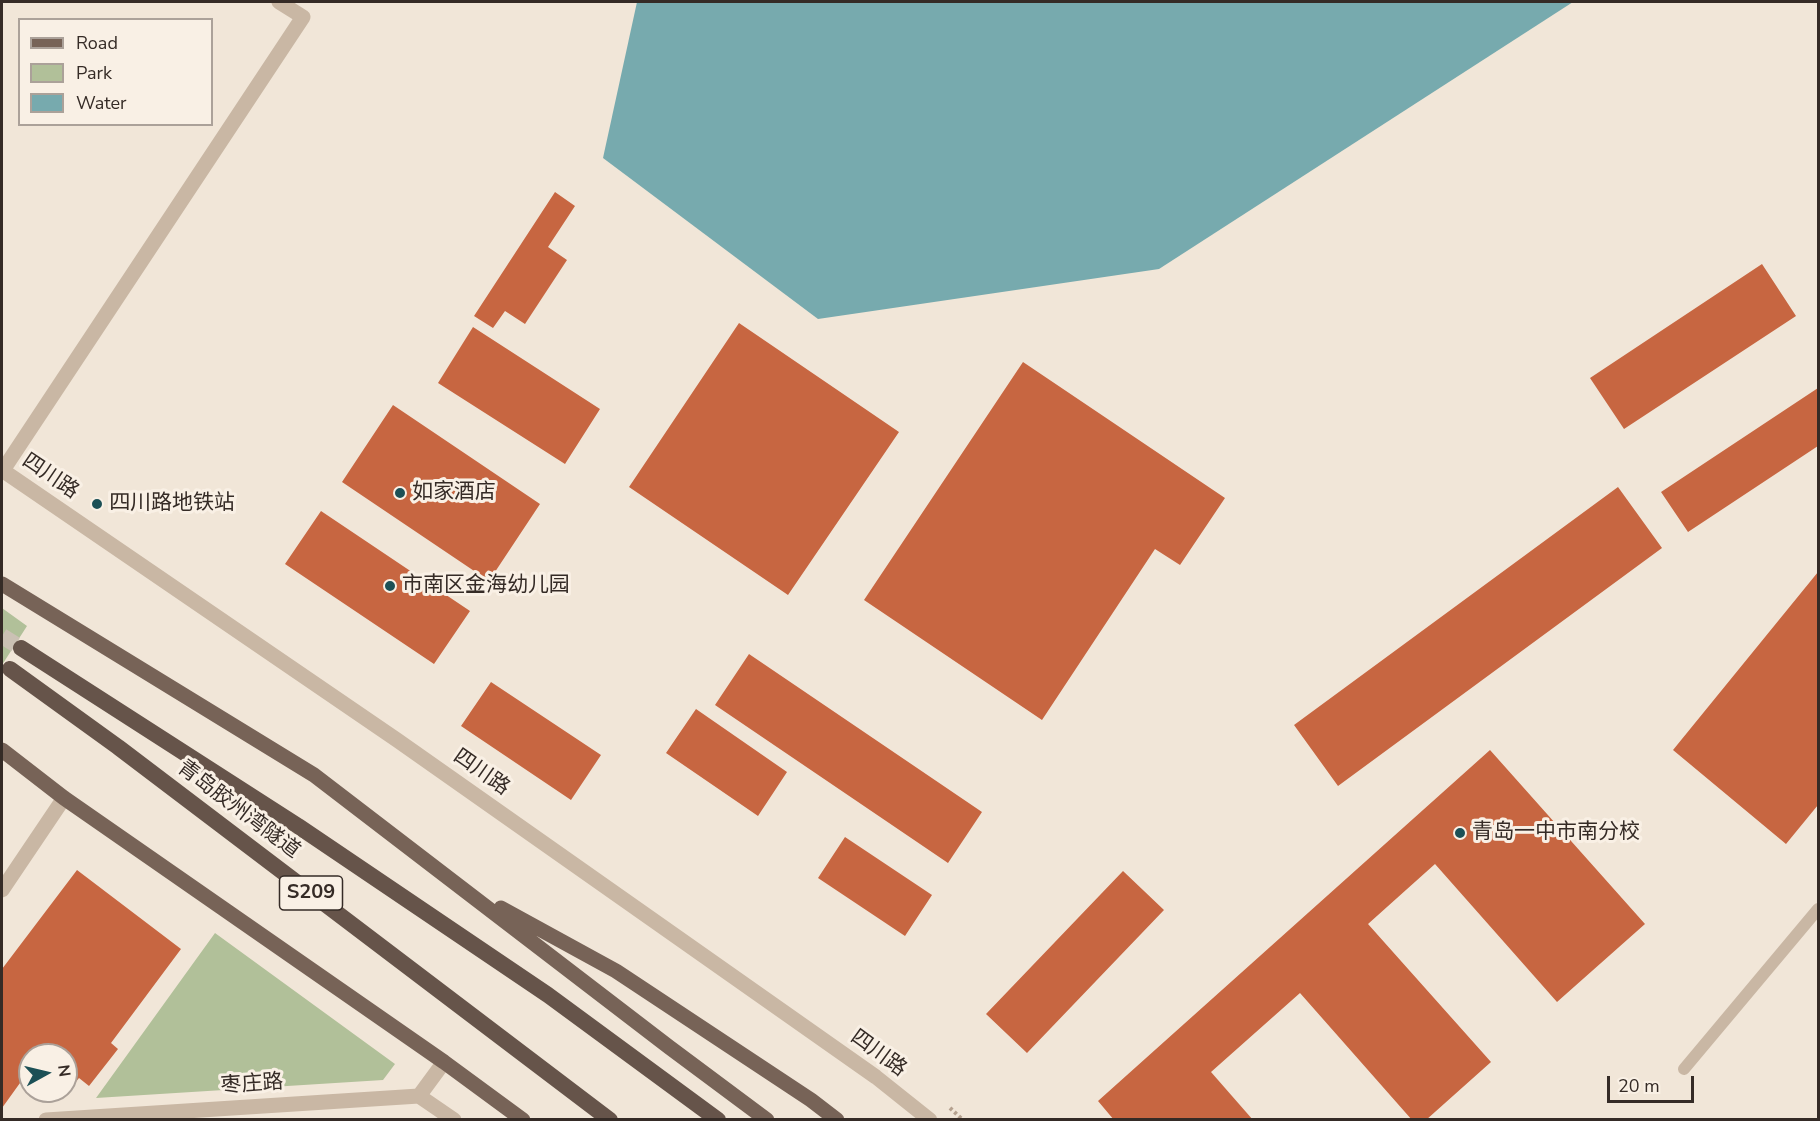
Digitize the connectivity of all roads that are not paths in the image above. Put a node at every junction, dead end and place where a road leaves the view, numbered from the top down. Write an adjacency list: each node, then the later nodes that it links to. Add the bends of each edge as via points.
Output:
1 (279, 2): 2 (street, via 303,17)
2 (2, 470): 21 (street, 四川路, via 407,747)
3 (2, 584): 8 (main road, via 314,775)
4 (21, 648): 18 (highway, via 308,832 548,995)
5 (10, 669): 17 (highway, 青岛胶州湾隧道 / S209)
6 (2, 750): 7 (main road)
7 (64, 798): 9 (street); 11 (main road)
8 (458, 885): 19 (main road); 20 (main road, via 616,971)
9 (2, 890)
10 (1818, 909): 12 (lane)
11 (444, 1062): 13 (street); 16 (main road)
12 (1684, 1069)
13 (419, 1096): 14 (street, 枣庄路); 15 (street)
14 (46, 1119)
15 (454, 1119)
16 (523, 1119)
17 (610, 1119)
18 (718, 1119)
19 (767, 1119)
20 (837, 1119)
21 (930, 1119)

